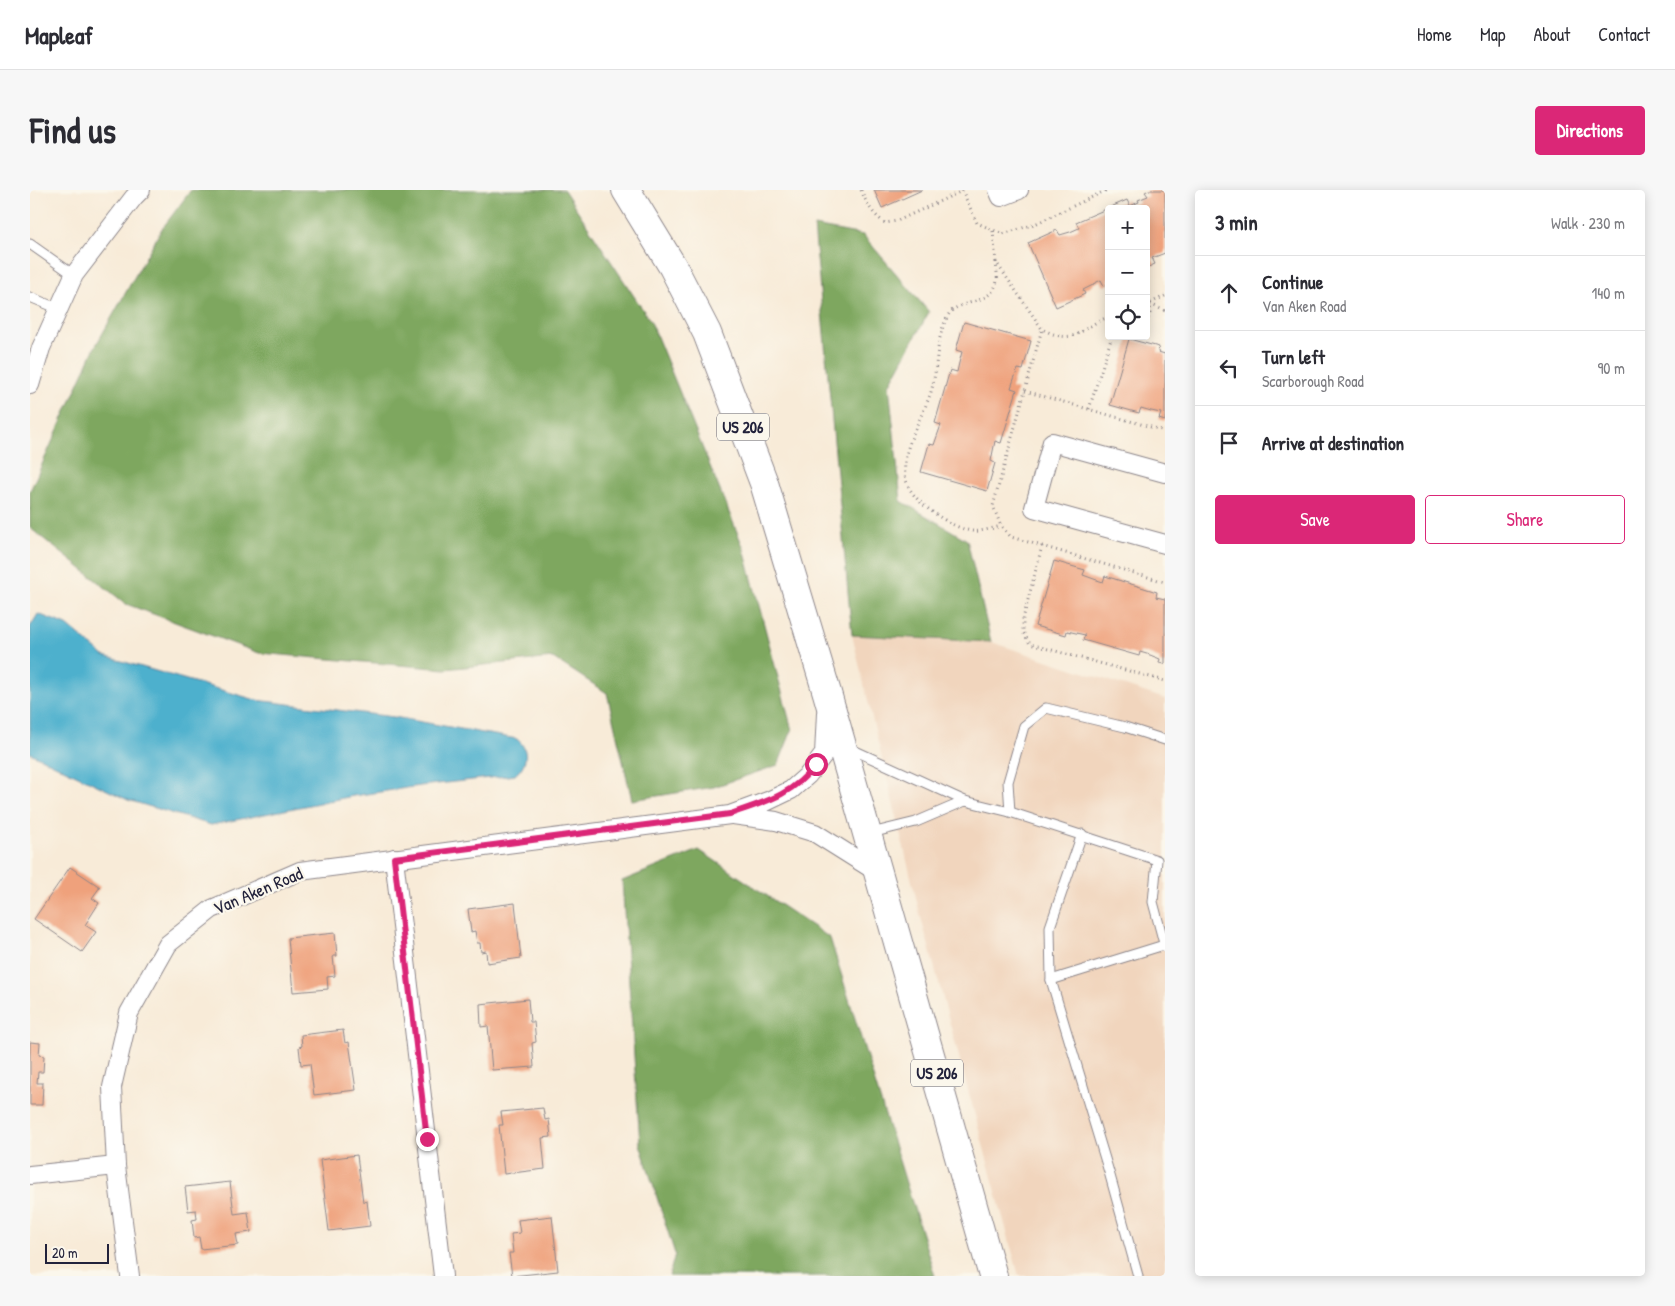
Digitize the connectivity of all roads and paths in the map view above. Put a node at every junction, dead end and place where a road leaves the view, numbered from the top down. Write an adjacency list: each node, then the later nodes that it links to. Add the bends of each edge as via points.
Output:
1 (141, 190): 11 (street)
2 (626, 190): 29 (highway, US 206, via 673,267 707,333 764,483)
3 (860, 190): 4 (path, via 868,206 885,223 897,221)
4 (962, 190): 8 (path, via 977,223)
5 (998, 190): 6 (street, via 1001,197)
6 (1019, 190)
7 (1107, 190): 8 (path, via 1035,224 1003,234)
8 (993, 231): 10 (path)
9 (30, 244): 11 (lane)
10 (996, 262): 18 (path); 25 (path, via 997,281 993,290 976,302 952,310 948,316 939,339 930,394 905,458 905,476 912,493 928,510 951,525 977,532)
11 (74, 275): 16 (street)
12 (1165, 296): 14 (path)
13 (30, 297): 16 (lane)
14 (1150, 304)
15 (1150, 306): 17 (path)
16 (59, 309): 20 (street)
17 (1165, 311)
18 (1042, 329)
19 (1111, 340): 22 (path)
20 (30, 385)
21 (1025, 391): 22 (path)
22 (1089, 409): 23 (path)
23 (1165, 431)
24 (1165, 473): 26 (street, via 1052,442 1034,508)
25 (1001, 526)
26 (1165, 544)
27 (1042, 546): 28 (path, via 1023,620 1023,632 1030,644)
28 (1165, 681)
29 (827, 693): 31 (highway, US 206); 34 (street, Van Aken Road, via 824,754 808,775 791,790)
30 (1165, 740): 33 (lane, via 1046,708 1024,726 1008,782)
31 (842, 745): 32 (lane); 35 (highway, US 206)
32 (965, 801): 33 (lane); 35 (lane, via 916,822)
33 (1010, 812): 36 (lane)
34 (730, 814): 37 (street, Van Aken Road); 39 (street, Van Aken Road, via 776,821 814,833)
35 (867, 834): 39 (highway, US 206)
36 (1082, 834): 38 (lane); 41 (lane, via 1050,927)
37 (394, 858): 42 (street, Van Aken Road, via 300,871 212,909 168,944 129,1013 112,1087); 45 (street)
38 (1161, 861): 40 (lane, via 1153,902)
39 (877, 872): 46 (highway, US 206)
40 (1165, 946): 41 (lane)
41 (1051, 980): 47 (lane)
42 (116, 1166): 43 (street); 44 (street, Van Aken Road)
43 (30, 1175)
44 (130, 1276)
45 (443, 1276)
46 (993, 1276)
47 (1138, 1276)

